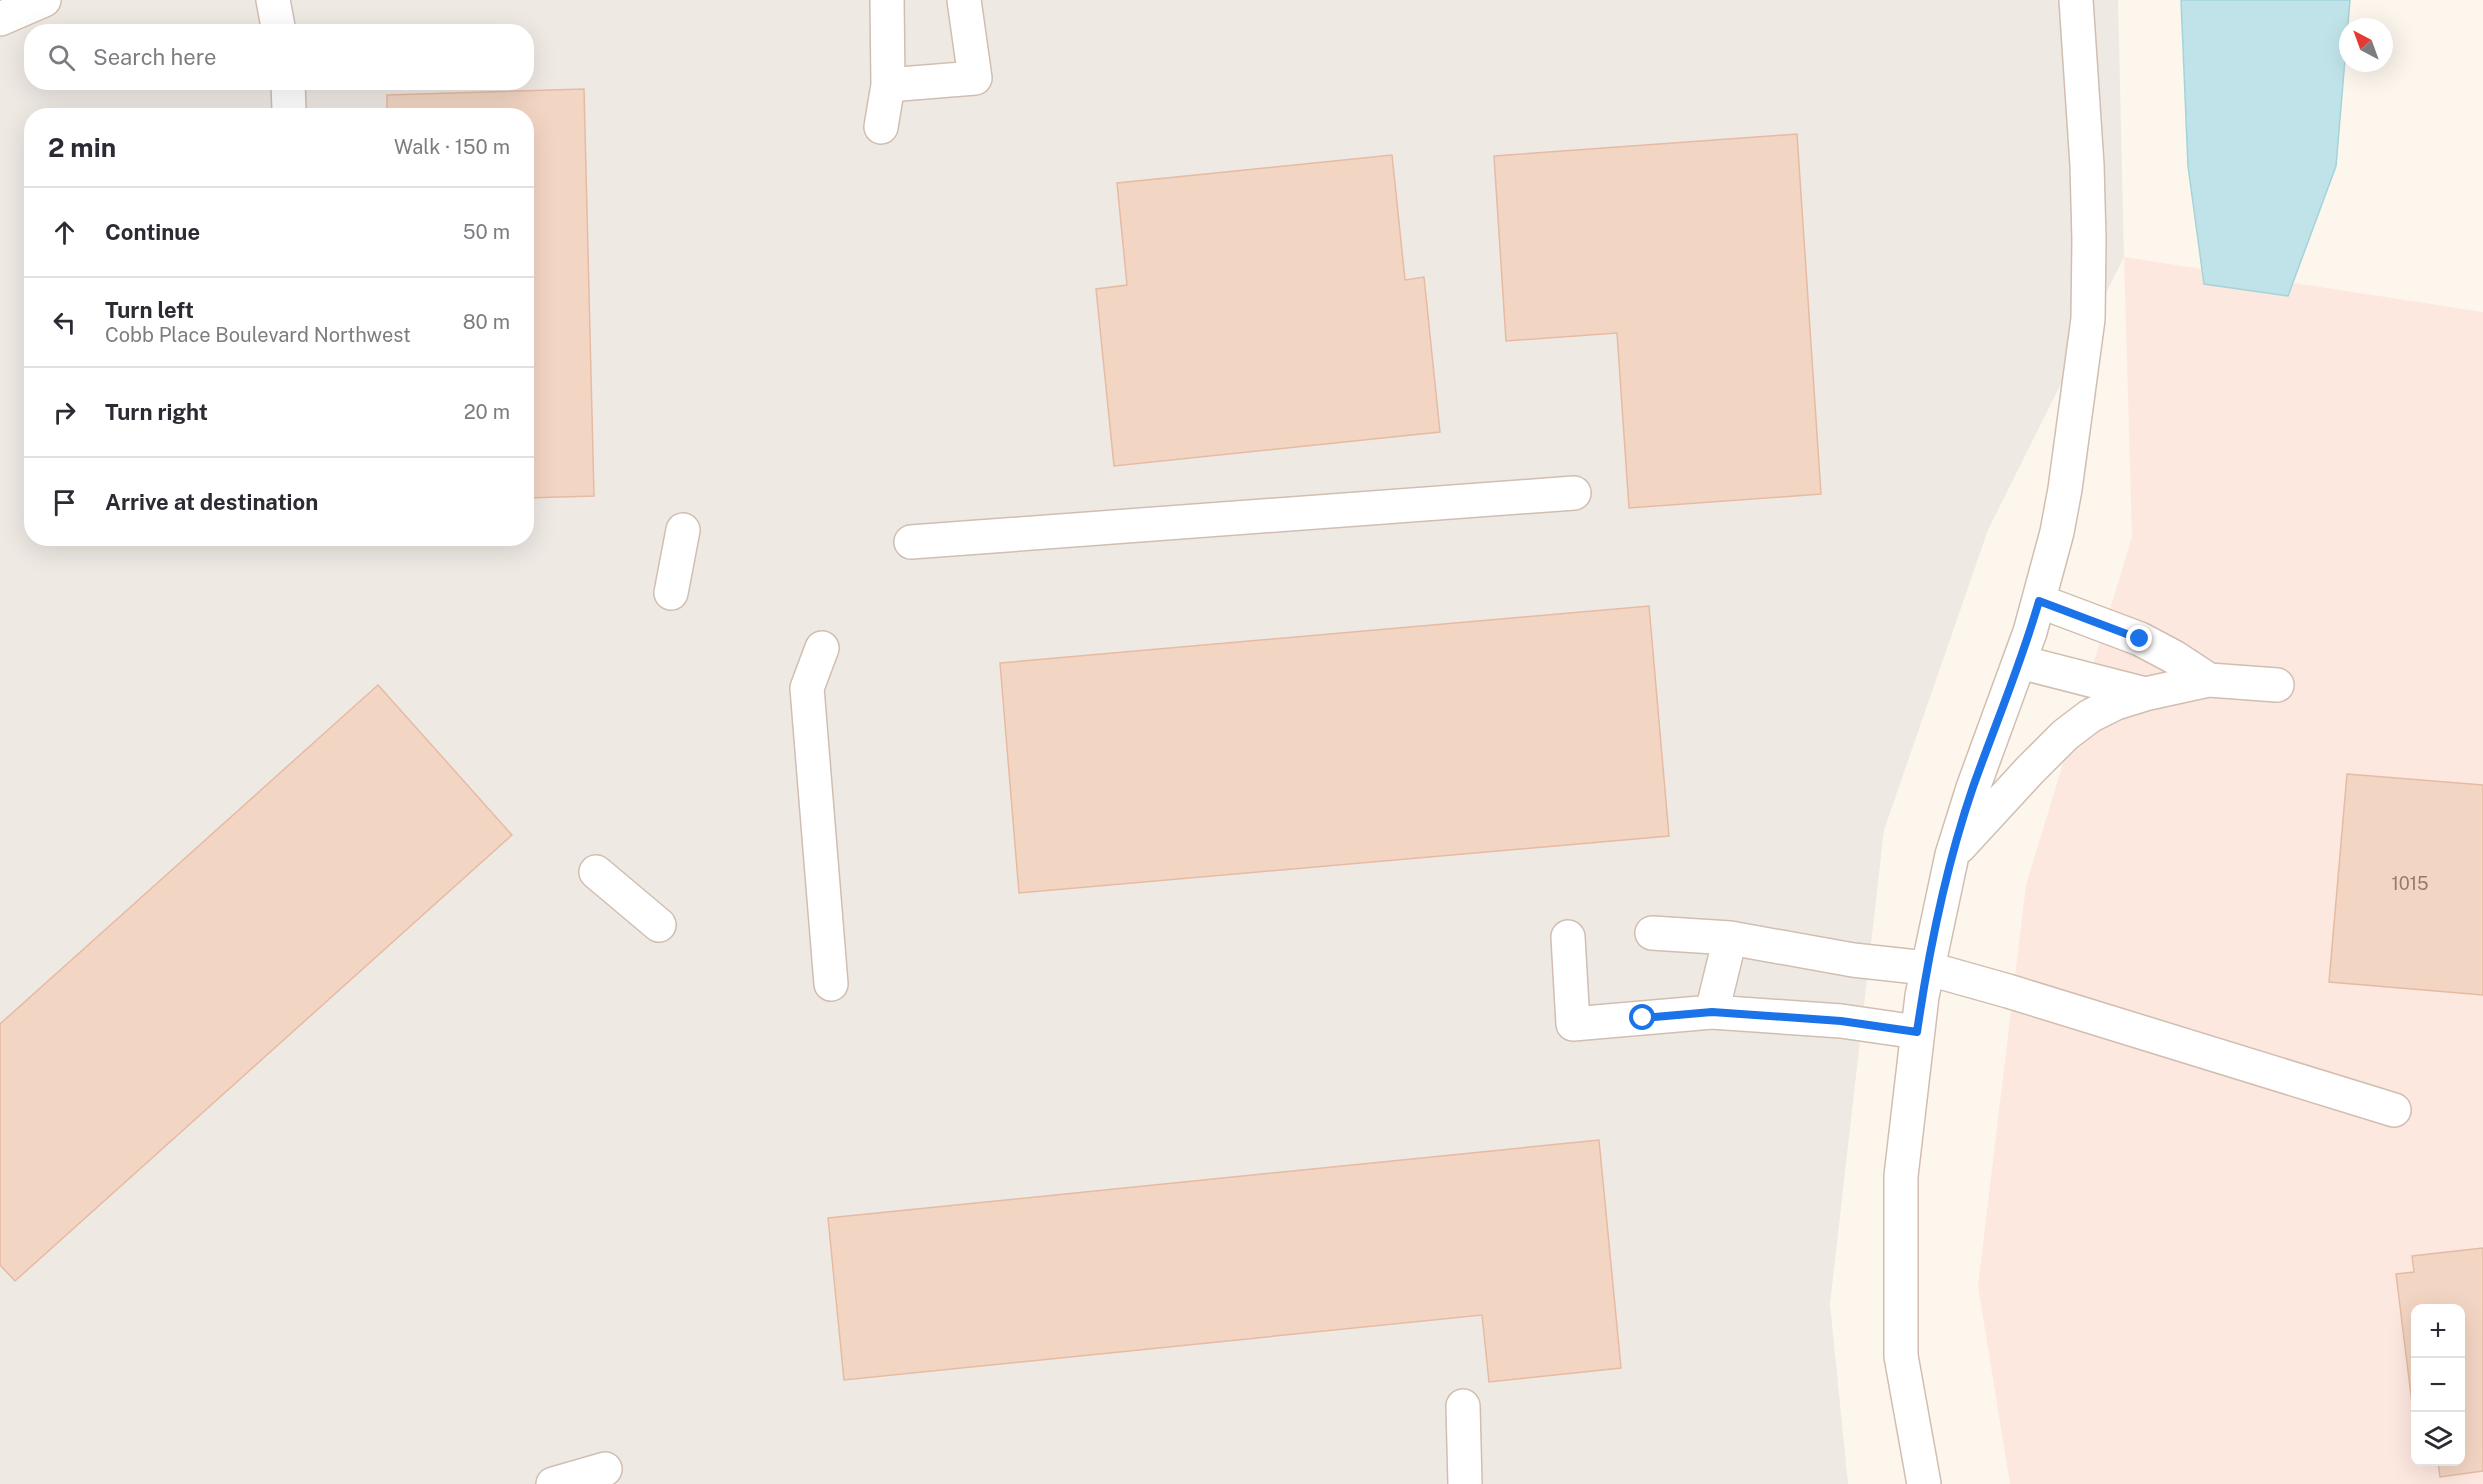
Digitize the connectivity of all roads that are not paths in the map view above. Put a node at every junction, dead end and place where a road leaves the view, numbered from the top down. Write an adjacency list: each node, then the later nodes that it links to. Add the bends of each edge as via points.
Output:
1 (44, 0): 6 (street)
2 (273, 0): 7 (street)
3 (887, 0): 8 (street)
4 (964, 0): 8 (street, via 975,78)
5 (2076, 0): 14 (street, via 2087,165 2088,319 2065,489)
6 (0, 19)
7 (278, 24)
8 (888, 85): 9 (street)
9 (881, 127)
10 (1574, 493): 12 (street)
11 (683, 530): 13 (street)
12 (911, 542)
13 (671, 592)
14 (2039, 601): 16 (street); 17 (street, via 2140,639)
15 (822, 648): 27 (street, via 807,688)
16 (2020, 662): 19 (street); 20 (street)
17 (2209, 680): 18 (street); 19 (street)
18 (2277, 685)
19 (2145, 694): 20 (street, via 2090,716 2065,735)
20 (1952, 855): 26 (street)
21 (596, 872): 22 (street)
22 (658, 925)
23 (1652, 933): 25 (street)
24 (1568, 937): 28 (street, via 1573,1024)
25 (1730, 938): 26 (street, via 1853,960); 28 (street)
26 (1926, 968): 29 (street); 30 (street)
27 (831, 984)
28 (1712, 1012): 29 (street, via 1841,1021)
29 (1917, 1032): 35 (street, via 1901,1176 1901,1356)
30 (2394, 1110)
31 (1463, 1406): 34 (street)
32 (605, 1469): 33 (street)
33 (553, 1484)
34 (1465, 1484)
35 (1924, 1484)

